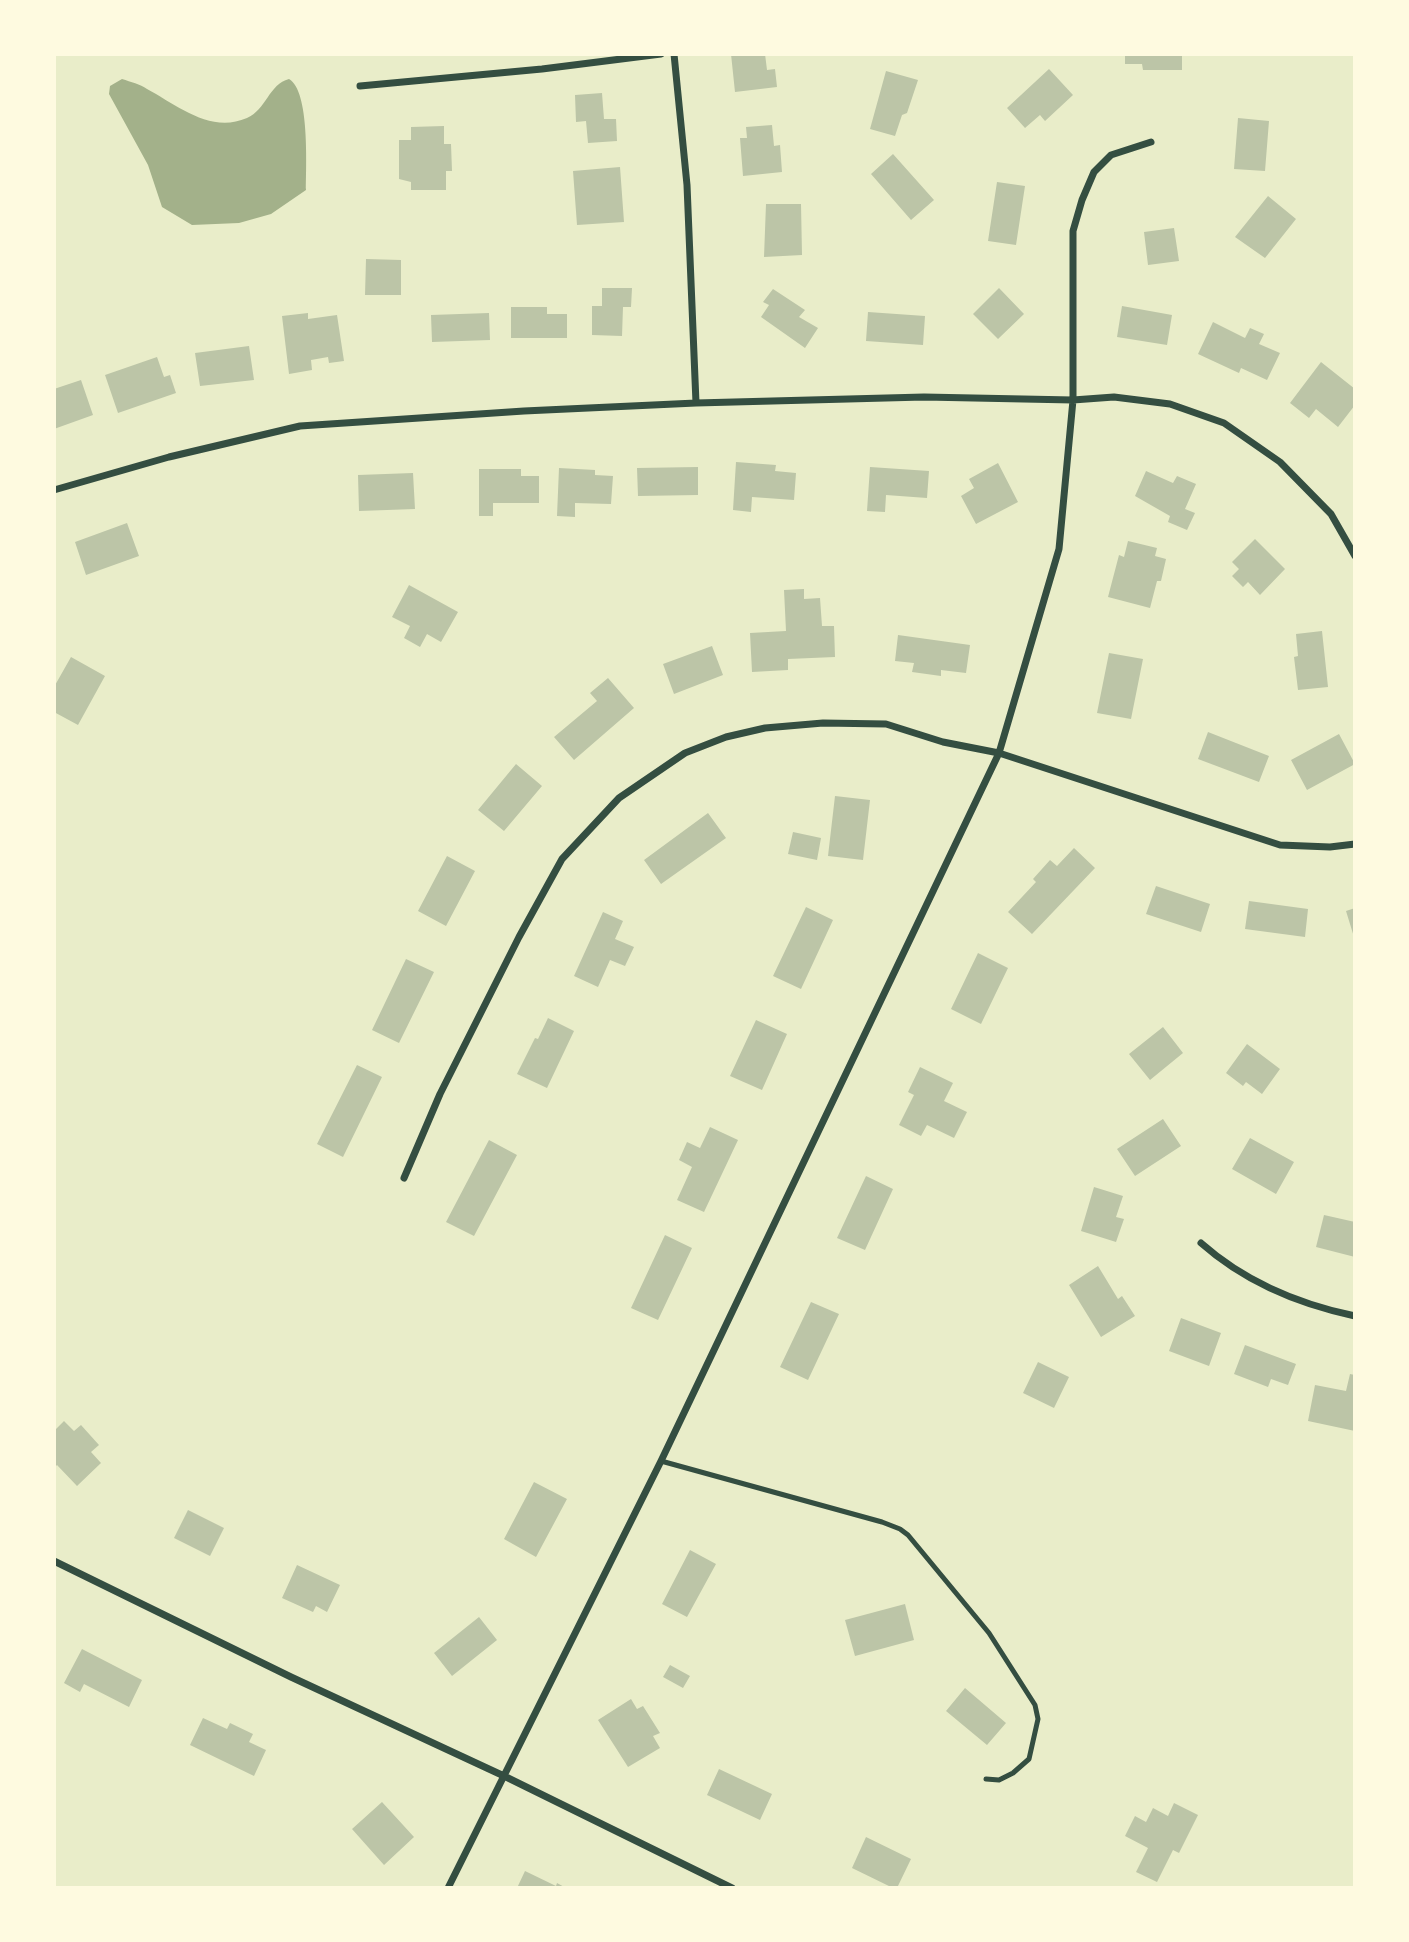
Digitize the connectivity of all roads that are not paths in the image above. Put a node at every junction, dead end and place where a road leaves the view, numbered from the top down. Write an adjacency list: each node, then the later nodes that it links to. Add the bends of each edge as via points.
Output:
1 (661, 54): 3 (street)
2 (674, 54): 6 (street, via 687,185)
3 (360, 86)
4 (1151, 142): 5 (street, via 1111,155 1094,172 1082,200 1073,231)
5 (1073, 400): 6 (street, via 924,397); 8 (street, via 1114,397 1170,404 1224,424 1280,462 1331,514); 9 (street, via 1059,549)
6 (696, 403): 7 (street, via 300,426)
7 (54, 490)
8 (1355, 556)
9 (999, 753): 10 (street, via 1280,845); 11 (street, via 887,724 765,728 685,753 619,798 562,859 440,1094); 14 (street)
10 (1355, 844)
11 (404, 1178)
12 (1201, 1243): 13 (street, via 1262,1286)
13 (1355, 1316)
14 (661, 1461): 16 (street); 17 (lane, via 882,1522 908,1535 989,1633 1035,1705 1038,1719 1029,1759 999,1780)
15 (54, 1561): 16 (street)
16 (504, 1776): 18 (street); 19 (street)
17 (986, 1779)
18 (448, 1888)
19 (732, 1888)

